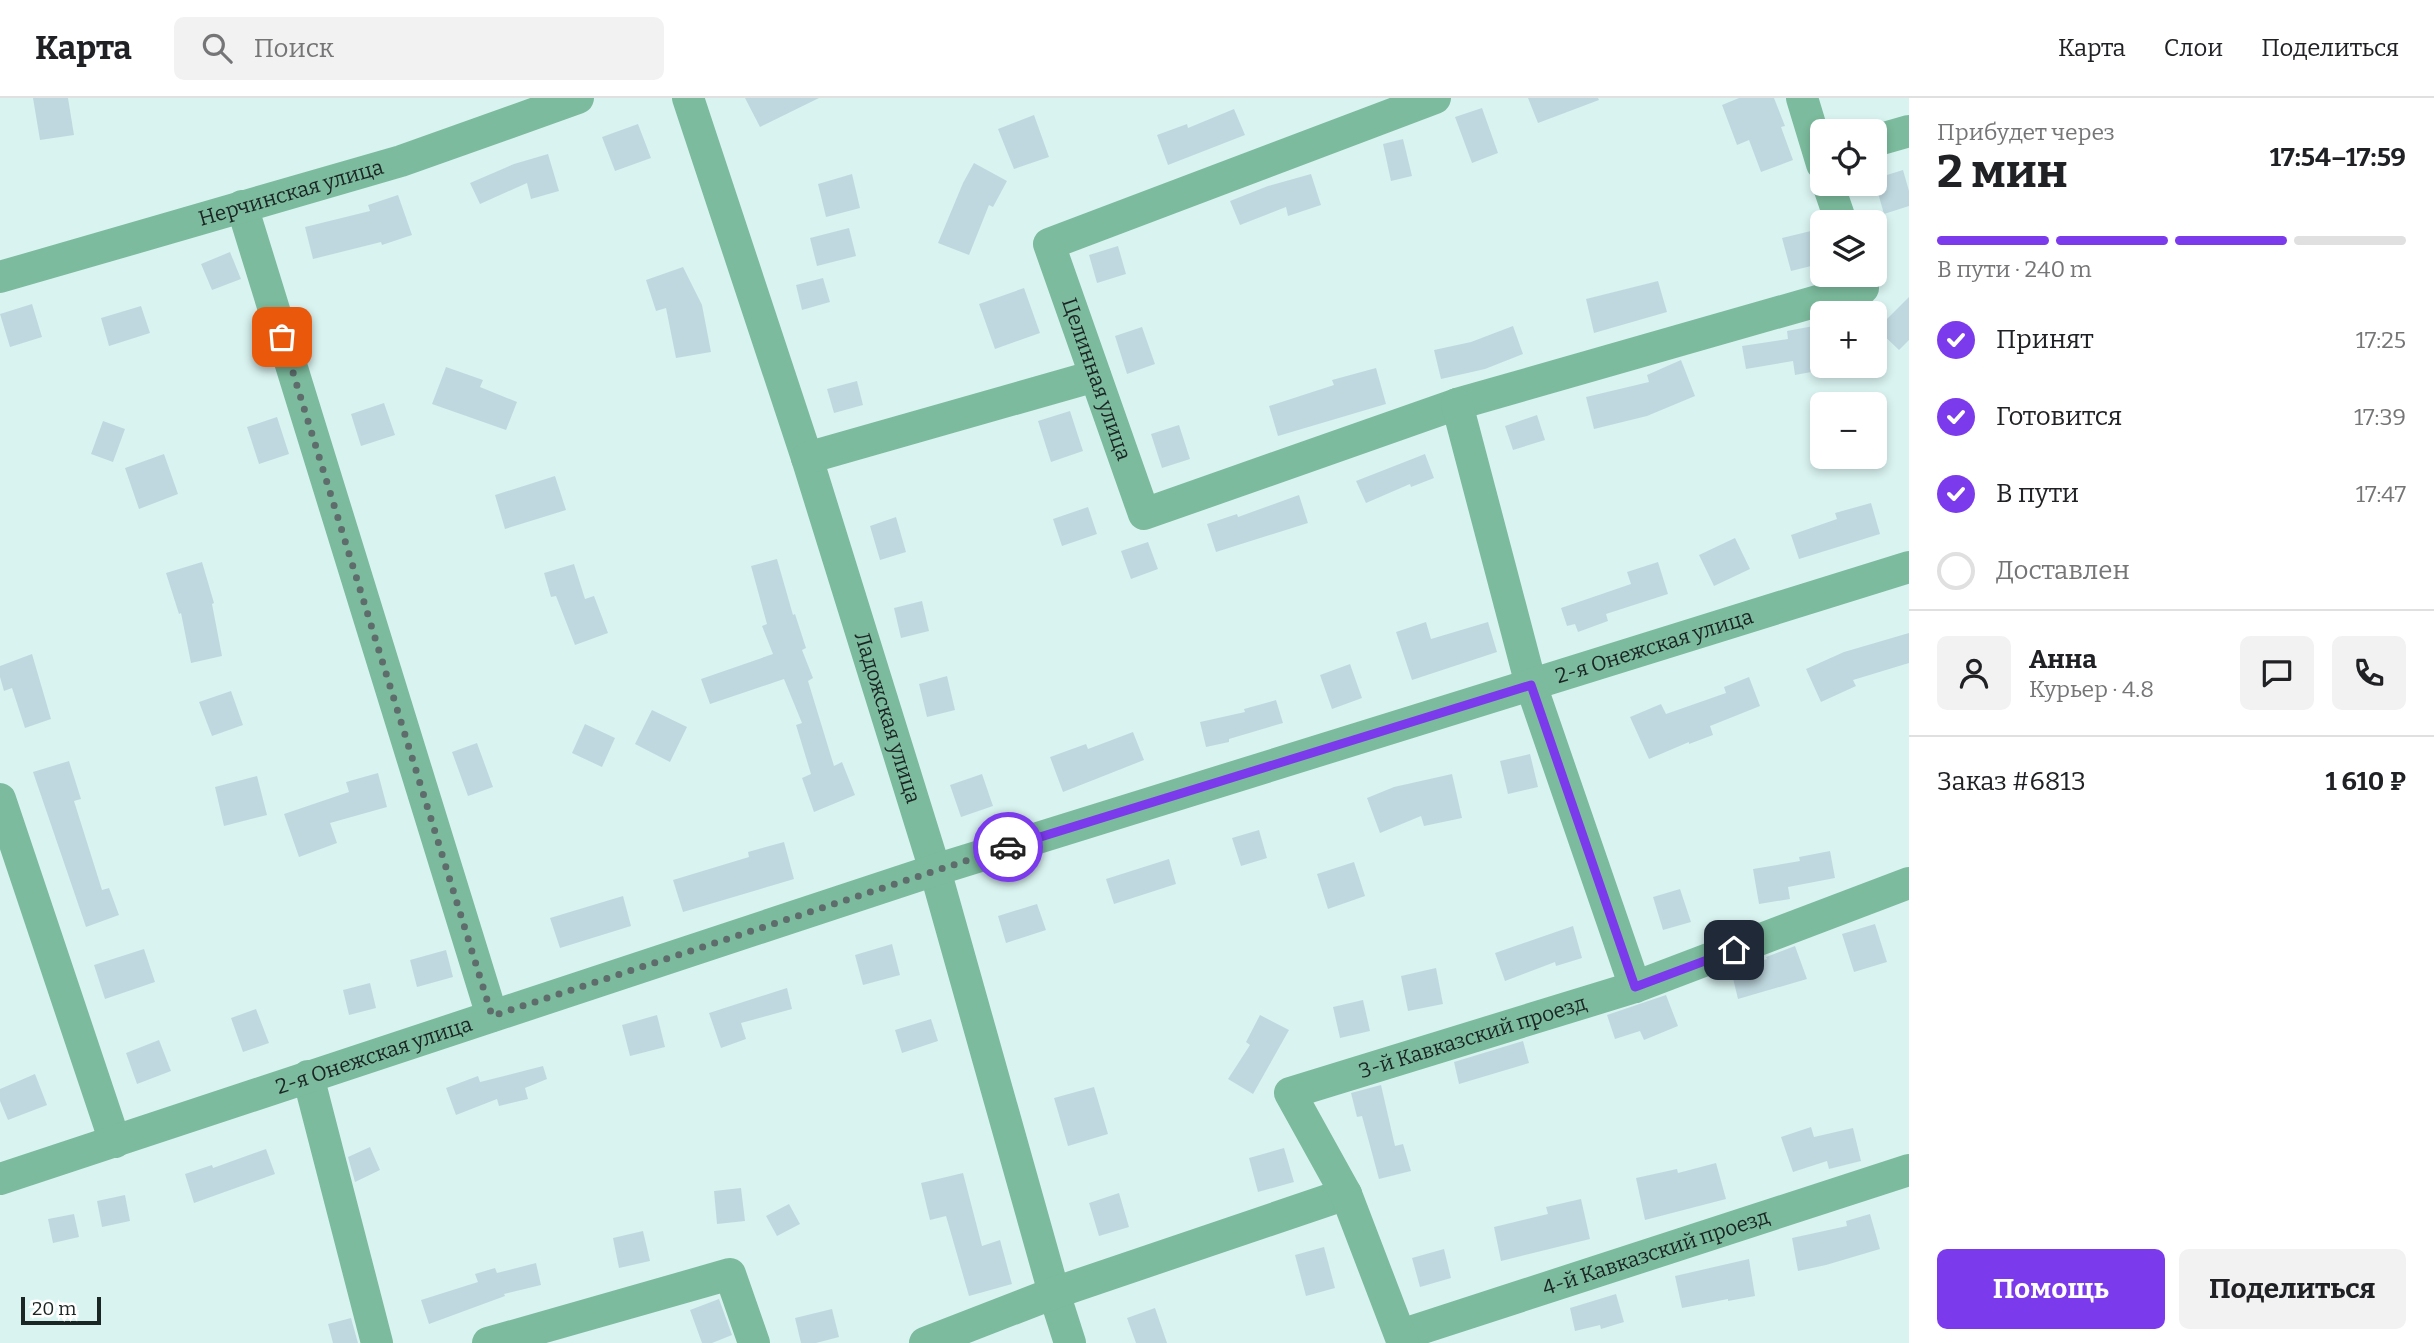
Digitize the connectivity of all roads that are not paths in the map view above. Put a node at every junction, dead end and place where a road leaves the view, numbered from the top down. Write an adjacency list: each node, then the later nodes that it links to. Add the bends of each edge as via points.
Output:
1 (578, 98): 8 (street, Нерчинская улица, via 401,161)
2 (688, 98): 13 (street, Ладожская улица)
3 (1435, 98): 11 (street, Целинная улица, via 1049,244)
4 (1802, 98): 5 (street)
5 (1810, 124)
6 (1909, 131): 7 (street)
7 (1887, 137)
8 (242, 206): 9 (street, Нерчинская улица); 21 (street)
9 (0, 277)
10 (1863, 287): 12 (street)
11 (1095, 376): 12 (street, Целинная улица, via 1144,514); 13 (street)
12 (1457, 404): 15 (street)
13 (807, 458): 18 (street, Ладожская улица)
14 (1909, 567): 15 (street, 2-я Онежская улица)
15 (1531, 685): 18 (street, 2-я Онежская улица); 20 (street)
16 (0, 799): 17 (street)
17 (9, 857): 23 (street)
18 (935, 870): 21 (street, 2-я Онежская улица); 27 (street, Ладожская улица)
19 (1909, 883): 20 (street, 3-й Кавказский проезд)
20 (1635, 987): 26 (street, 3-й Кавказский проезд, via 1290,1093)
21 (492, 1016): 22 (street, 2-я Онежская улица)
22 (308, 1076): 23 (street, 2-я Онежская улица); 29 (street)
23 (115, 1142): 25 (street, 2-я Онежская улица)
24 (1909, 1170): 28 (street, 4-й Кавказский проезд)
25 (0, 1179)
26 (1346, 1194): 27 (street); 28 (street, 3-й Кавказский проезд)
27 (1054, 1293): 32 (street); 33 (street, Ладожская улица)
28 (1402, 1339)
29 (377, 1343)
30 (488, 1343): 31 (street, via 730,1274)
31 (754, 1343)
32 (925, 1343)
33 (1070, 1343)

